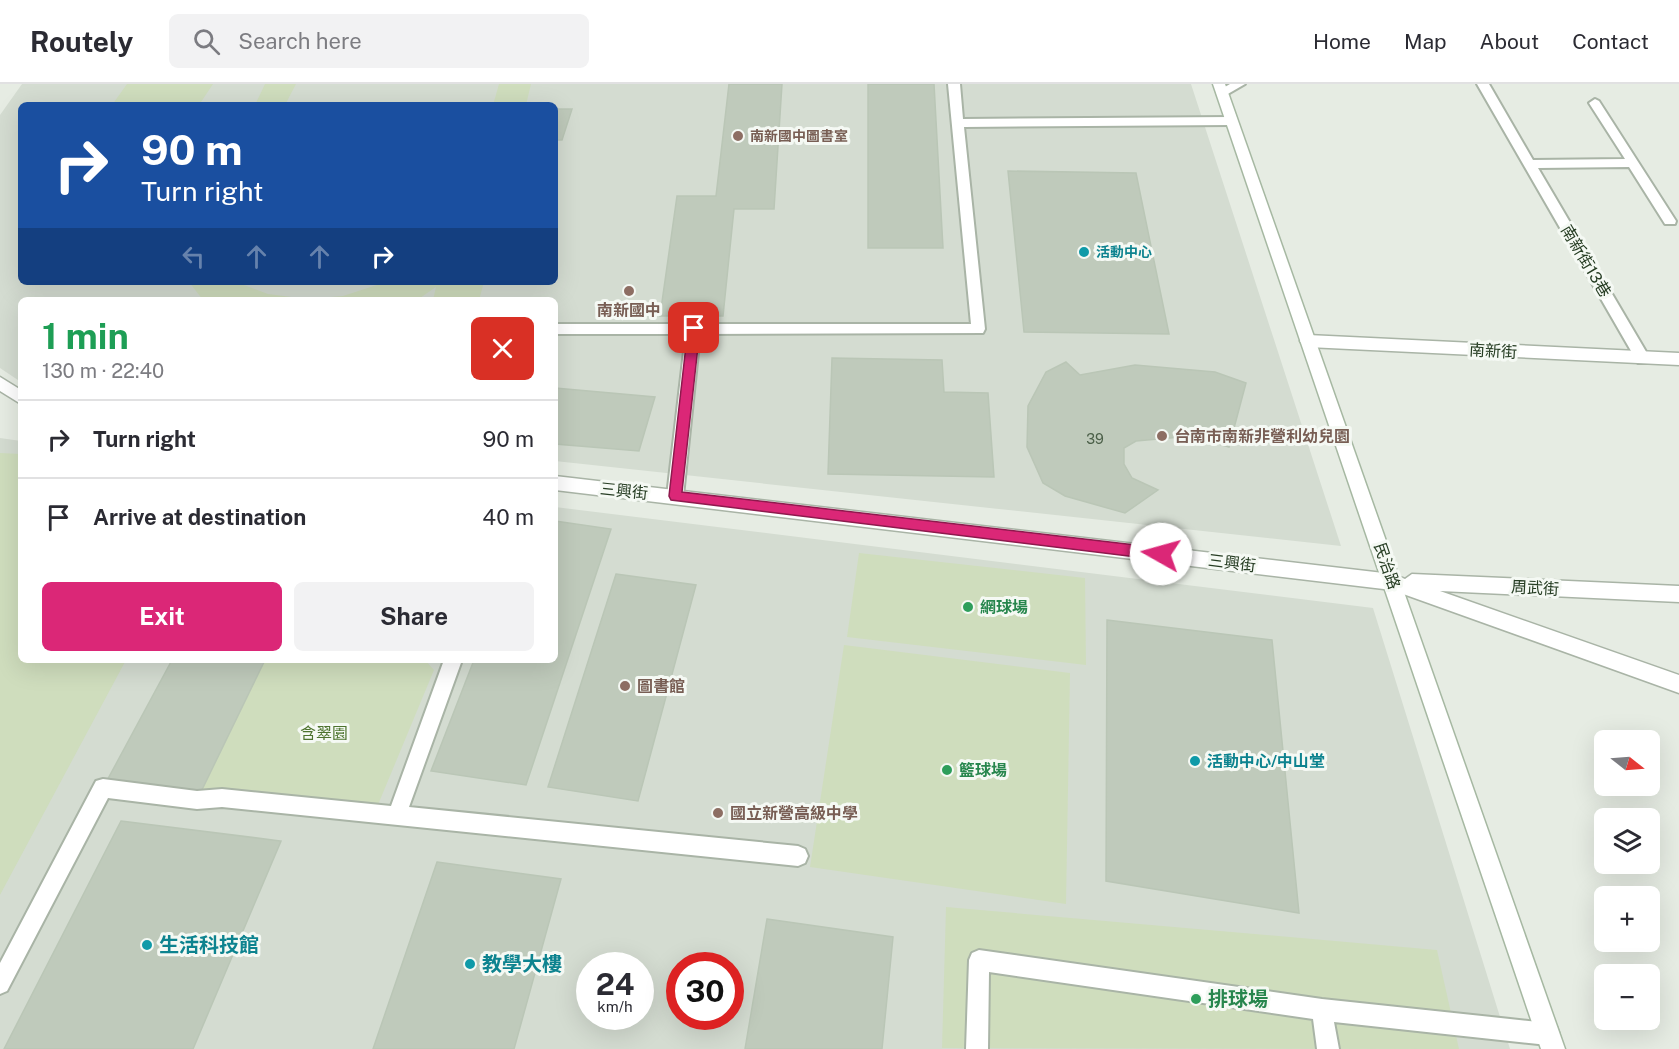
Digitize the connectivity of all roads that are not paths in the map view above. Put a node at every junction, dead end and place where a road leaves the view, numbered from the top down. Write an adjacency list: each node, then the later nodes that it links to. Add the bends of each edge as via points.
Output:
1 (954, 84): 7 (lane)
2 (1239, 84): 4 (lane)
3 (1483, 84): 9 (lane, 南新街13巷)
4 (1221, 88): 6 (street, 民治路)
5 (1595, 103): 8 (lane)
6 (1231, 121): 7 (lane); 13 (street, 民治路)
7 (958, 123): 11 (lane, via 978,329)
8 (1633, 163): 9 (lane); 10 (lane)
9 (1528, 164): 14 (lane, 南新街13巷)
10 (1670, 221)
11 (694, 328): 12 (lane); 19 (lane)
12 (558, 329)
13 (1308, 340): 14 (street, 南新街); 20 (street, 民治路)
14 (1643, 359): 15 (street, 南新街)
15 (1679, 359)
16 (0, 383): 17 (street)
17 (18, 396)
18 (558, 483): 19 (street, 三興街)
19 (675, 496): 20 (street, 三興街)
20 (1392, 582): 21 (street, 周武街); 23 (street, 三興街); 28 (street, 民治路)
21 (1679, 594)
22 (452, 663): 24 (lane)
23 (1679, 684)
24 (397, 815): 25 (lane); 26 (lane, via 222,798 197,800 103,788)
25 (798, 856)
26 (0, 984)
27 (1322, 1010): 28 (lane); 29 (lane, via 979,960); 30 (lane)
28 (1550, 1042)
29 (977, 1049)
30 (1328, 1049)

